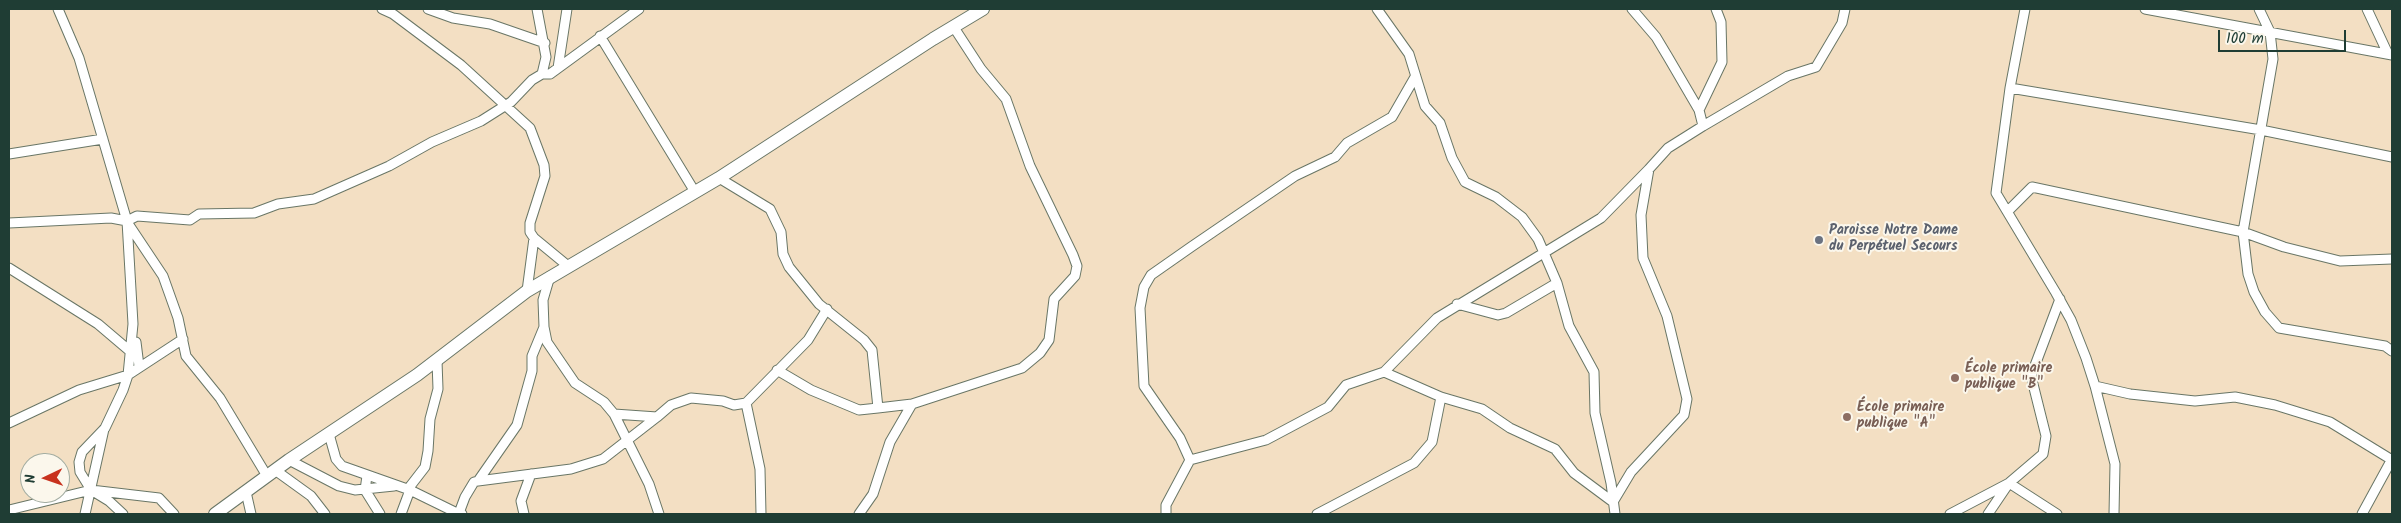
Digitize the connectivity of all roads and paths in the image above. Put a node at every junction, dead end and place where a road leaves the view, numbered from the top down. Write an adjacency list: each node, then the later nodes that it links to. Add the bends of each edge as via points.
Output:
1 (58, 9): 32 (street, via 79,58)
2 (382, 9): 18 (street)
3 (397, 9): 18 (street)
4 (428, 9): 22 (street, via 452,18 490,24)
5 (537, 9): 22 (street)
6 (567, 9): 24 (street)
7 (639, 9): 21 (street)
8 (984, 9): 17 (main road)
9 (1377, 9): 26 (street, via 1409,54)
10 (1632, 9): 29 (street, via 1656,37)
11 (1716, 9): 29 (street, via 1721,22 1722,62)
12 (1845, 9): 30 (street, via 1842,23 1816,67 1788,76)
13 (2025, 9): 27 (street)
14 (2145, 9): 20 (street)
15 (2259, 9): 20 (street)
16 (2367, 9): 23 (street)
17 (968, 12): 19 (main road)
18 (404, 23): 28 (street, via 461,65)
19 (953, 26): 36 (main road); 66 (street, via 1007,100 1030,166 1076,266 1072,281 1054,299 1048,340 1040,353 1022,368)
20 (2270, 32): 23 (street); 31 (street, via 2273,58)
21 (600, 36): 24 (street); 37 (street)
22 (544, 43): 25 (street, via 546,57)
23 (2390, 54)
24 (558, 68): 25 (street, via 550,74)
25 (542, 74): 28 (street)
26 (1415, 77): 43 (street, via 1425,106 1440,123 1452,158 1465,182 1496,197 1522,217); 76 (street, via 1392,117 1347,143 1334,157 1295,176 1151,275 1144,287 1140,308 1144,386 1180,438)
27 (2010, 88): 31 (street); 38 (street, via 1996,193)
28 (506, 105): 39 (street, via 481,121 314,199 278,204 254,213 199,214 190,220 136,216); 42 (street, via 530,128 544,165 544,183 530,223)
29 (1699, 110): 30 (street)
30 (1703, 126): 35 (street, via 1668,148)
31 (2261, 130): 34 (street); 41 (street)
32 (103, 139): 33 (street); 39 (street)
33 (9, 154)
34 (2392, 156)
35 (1649, 169): 43 (street, via 1601,218); 87 (street, via 1641,215 1643,258 1667,316 1687,399 1684,415 1631,472)
36 (719, 178): 37 (main road); 52 (street, via 770,208 781,232 783,254 789,267 819,304)
37 (695, 192): 45 (main road)
38 (2008, 211): 41 (street, via 2032,187); 50 (street)
39 (127, 221): 40 (street, via 110,218); 53 (street); 55 (street, via 163,276)
40 (9, 223)
41 (2243, 232): 44 (street, via 2284,247 2340,261); 56 (street, via 2248,274 2254,292 2279,328 2385,346)
42 (534, 238): 45 (street); 49 (street)
43 (1543, 252): 48 (street); 51 (street)
44 (2392, 259)
45 (568, 266): 47 (main road)
46 (9, 268): 57 (street, via 98,324)
47 (550, 276): 49 (main road); 54 (street, via 543,300)
48 (1557, 283): 51 (street, via 1498,315); 87 (street, via 1569,326 1594,372 1595,413)
49 (527, 292): 58 (main road)
50 (2060, 299): 63 (street); 81 (street, via 2031,376 2046,436 2044,454)
51 (1457, 304): 61 (street, via 1437,318)
52 (827, 309): 60 (street, via 808,340); 67 (street, via 872,350)
53 (132, 324): 57 (street); 59 (street)
54 (544, 327): 68 (street, via 548,342 575,383 591,391); 80 (street, via 532,356 532,371 517,426)
55 (182, 339): 59 (street); 77 (street, via 186,356 220,398)
56 (2392, 350)
57 (131, 352): 62 (street)
58 (437, 361): 72 (main road); 85 (street, via 437,400 430,419 425,467)
59 (139, 366): 62 (street)
60 (777, 370): 65 (street); 67 (street, via 811,390 859,410)
61 (1384, 372): 64 (street); 76 (street, via 1346,385 1328,407 1266,440)
62 (128, 375): 70 (street, via 79,390); 71 (street)
63 (2095, 386): 74 (street, via 2130,394 2195,401 2235,397 2275,405 2330,422); 108 (street, via 2115,464)
64 (1441, 397): 87 (street, via 1482,409 1510,428 1555,449 1574,473); 103 (street, via 1432,442 1414,463)
65 (746, 403): 69 (street, via 734,405 691,398 671,405); 100 (street, via 760,469)
66 (912, 404): 67 (street); 101 (street, via 890,442 873,494)
67 (878, 408)
68 (614, 414): 69 (street); 73 (street)
69 (657, 417): 73 (street)
70 (9, 423)
71 (105, 428): 83 (street); 83 (street, via 82,452 79,462 80,472)
72 (329, 434): 75 (main road); 79 (street, via 336,459 342,466)
73 (629, 440): 78 (street, via 603,459 571,469); 99 (street)
74 (2392, 459): 109 (street)
75 (289, 460): 77 (main road); 84 (street, via 339,486)
76 (1190, 460): 102 (street, via 1166,505)
77 (271, 473): 86 (main road); 94 (street, via 311,496)
78 (531, 474): 80 (street); 98 (street, via 522,501)
79 (367, 476): 82 (street); 84 (street)
80 (478, 481): 97 (street, via 471,486)
81 (2008, 483): 105 (street); 106 (street); 107 (street)
82 (397, 486): 84 (street); 85 (street)
83 (91, 490): 88 (street); 89 (street); 90 (street); 91 (street, via 159,498)
84 (365, 490): 95 (street)
85 (409, 490): 96 (street); 97 (street)
86 (246, 492): 92 (main road); 93 (street)
87 (1614, 502): 104 (street)
88 (9, 510)
89 (85, 514)
90 (123, 514)
91 (174, 514)
92 (215, 514)
93 (251, 514)
94 (325, 514)
95 (380, 514)
96 (401, 514)
97 (460, 514)
98 (524, 514)
99 (659, 514)
100 (761, 514)
101 (859, 514)
102 (1166, 514)
103 (1317, 514)
104 (1615, 514)
105 (1950, 514)
106 (1988, 514)
107 (2057, 514)
108 (2114, 514)
109 (2362, 514)

